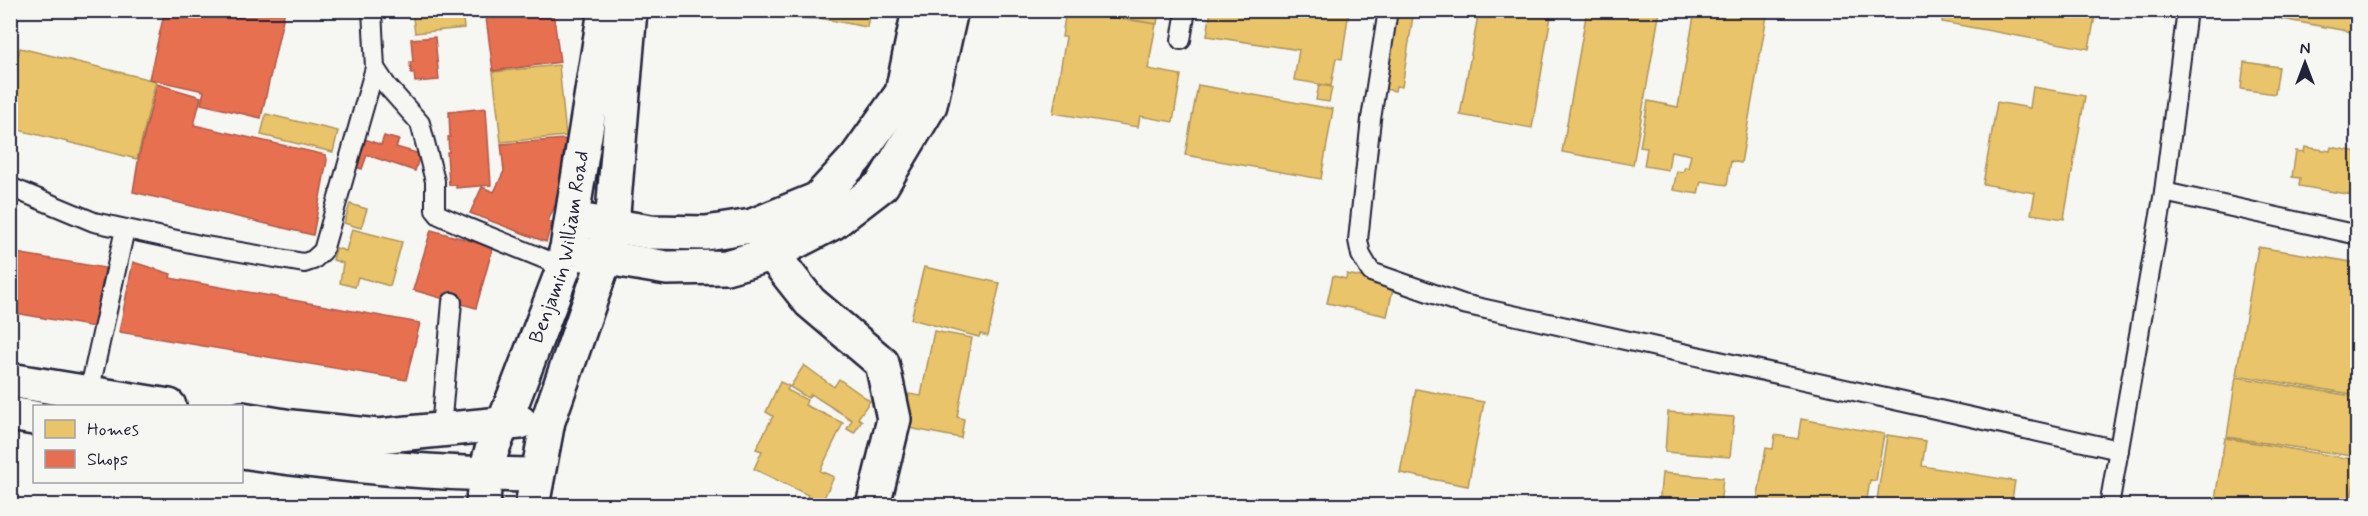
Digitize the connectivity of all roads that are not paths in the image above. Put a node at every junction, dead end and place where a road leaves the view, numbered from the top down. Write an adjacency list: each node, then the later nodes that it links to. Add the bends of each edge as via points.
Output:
1 (372, 10): 10 (lane)
2 (605, 10): 17 (main road, Benjamin William Road)
3 (630, 10): 14 (main road, Benjamin William Road)
4 (919, 10): 13 (main road, via 902,93 856,158 818,199)
5 (951, 10): 18 (main road, via 930,105 882,186 834,222)
6 (1186, 10): 9 (lane)
7 (1388, 10): 30 (lane, via 1358,240 1371,272 1463,304)
8 (2187, 10): 12 (lane)
9 (1182, 40)
10 (375, 68): 15 (lane, via 323,251 314,260 304,263); 17 (lane, via 420,123 439,215 464,233)
11 (10, 187): 15 (lane, via 94,222)
12 (2164, 192): 16 (lane); 30 (lane)
13 (760, 222): 14 (main road, via 680,234); 18 (main road)
14 (612, 225): 17 (main road); 19 (main road, Benjamin William Road)
15 (125, 229): 22 (lane)
16 (2358, 235)
17 (567, 245): 19 (main road); 28 (main road, Benjamin William Road)
18 (772, 254): 19 (main road, via 726,267 667,268); 34 (main road, via 810,302 882,363 894,419)
19 (605, 258): 27 (main road, Benjamin William Road)
20 (452, 302): 29 (lane)
21 (10, 380): 22 (main road)
22 (89, 393): 23 (main road)
23 (163, 405)
24 (10, 414): 25 (main road)
25 (33, 418)
26 (243, 419): 29 (main road, via 378,436)
27 (548, 421): 28 (main road); 33 (main road, Benjamin William Road)
28 (504, 423): 29 (main road); 32 (main road, Benjamin William Road, via 492,446)
29 (441, 429)
30 (2119, 450): 35 (lane)
31 (243, 451): 32 (main road, via 373,468)
32 (483, 490): 33 (main road)
33 (534, 490)
34 (873, 506)
35 (2109, 506)

